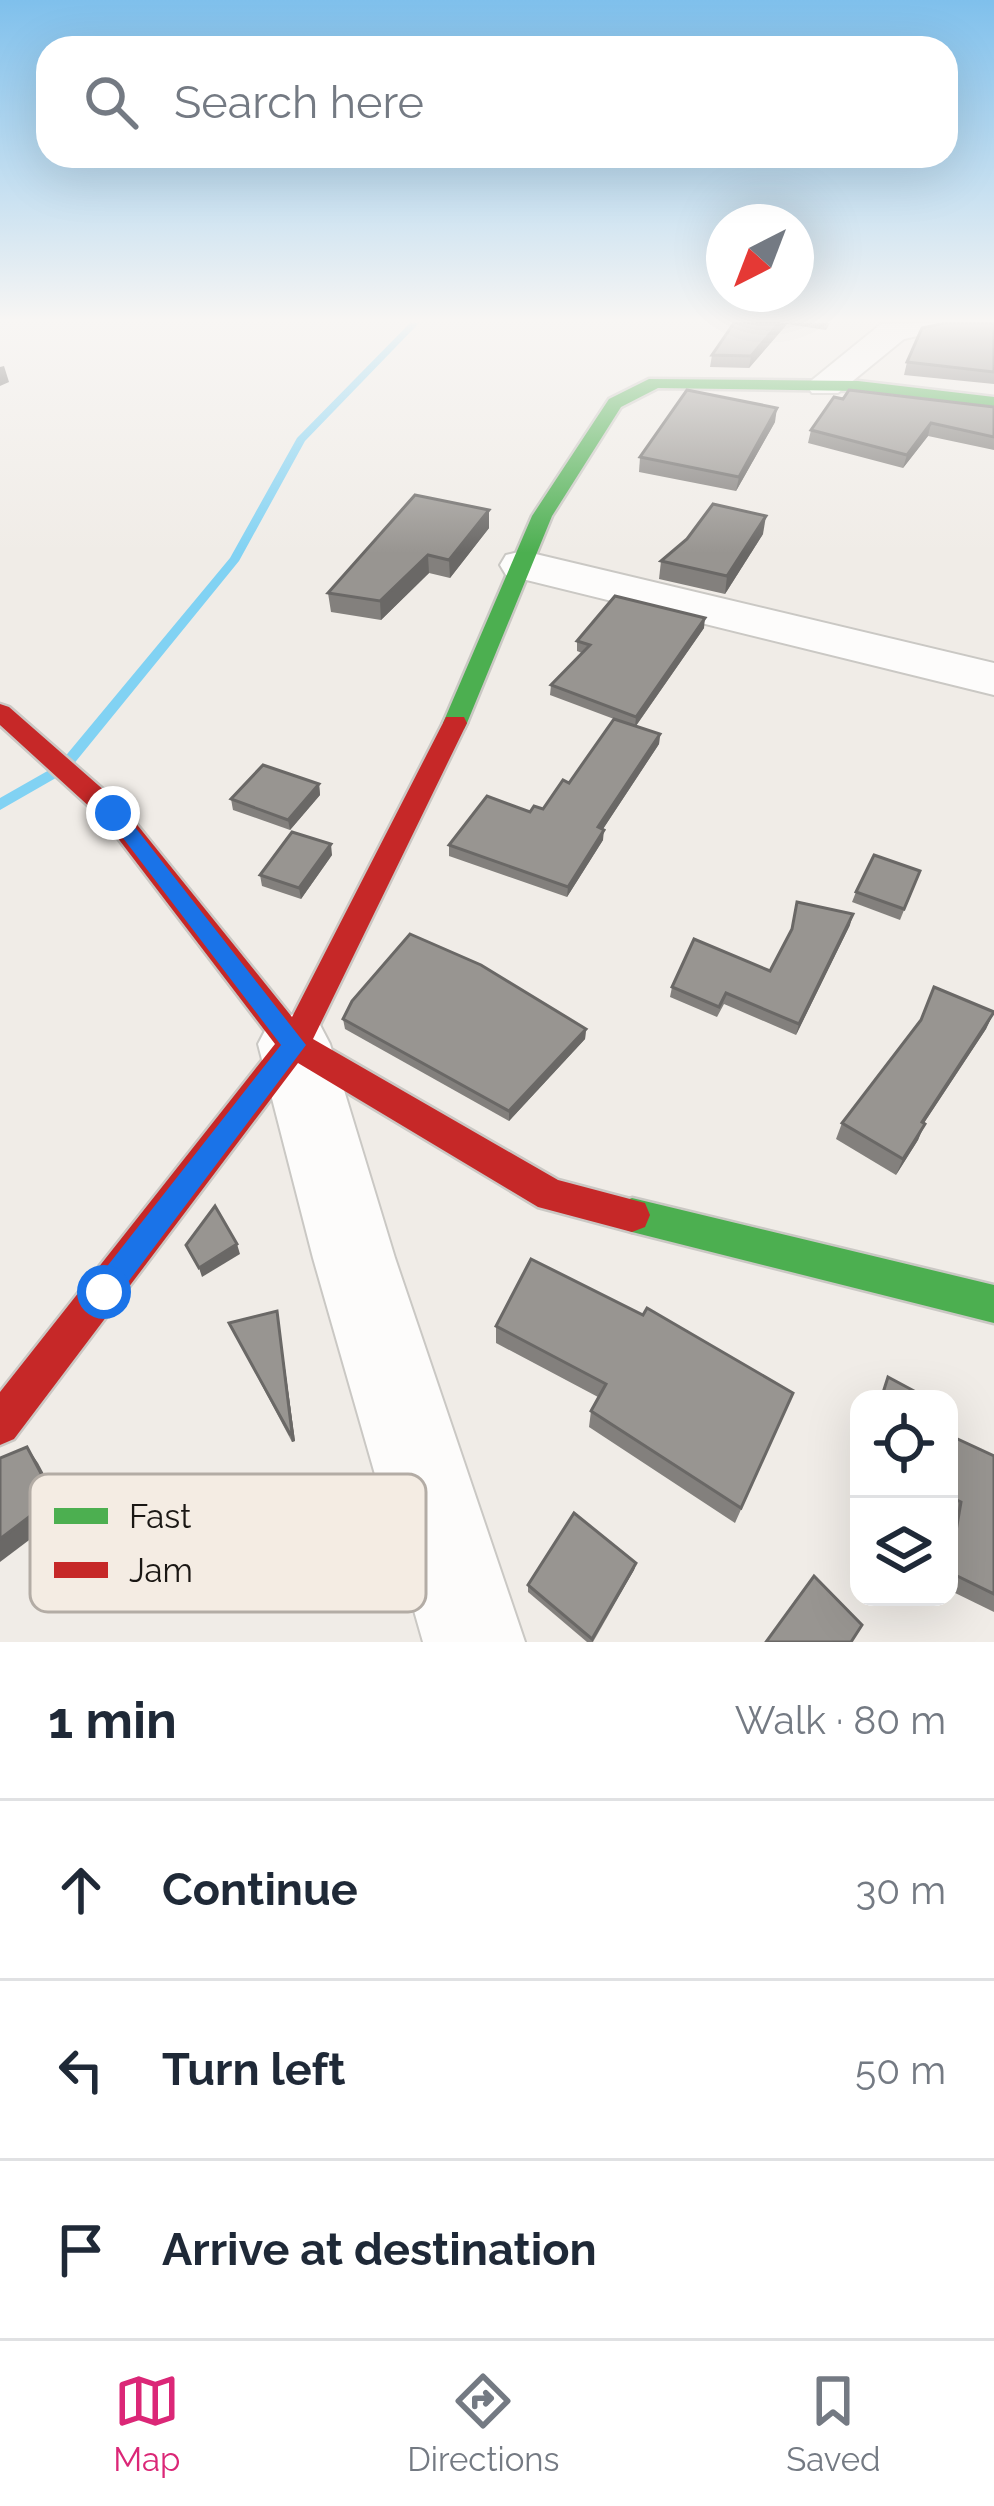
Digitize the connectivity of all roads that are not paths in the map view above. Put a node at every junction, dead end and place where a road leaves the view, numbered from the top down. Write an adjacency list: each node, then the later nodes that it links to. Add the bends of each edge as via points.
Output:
1 (622, 400): 2 (street, via 542,516)
2 (523, 565): 3 (street); 5 (street, via 450,734)
3 (994, 679)
4 (0, 712): 5 (street, via 113,813)
5 (294, 1045): 6 (street, via 551,1195); 7 (street); 8 (street)
6 (994, 1304)
7 (0, 1425)
8 (422, 1474)
9 (426, 1488): 10 (street)
10 (474, 1642)

